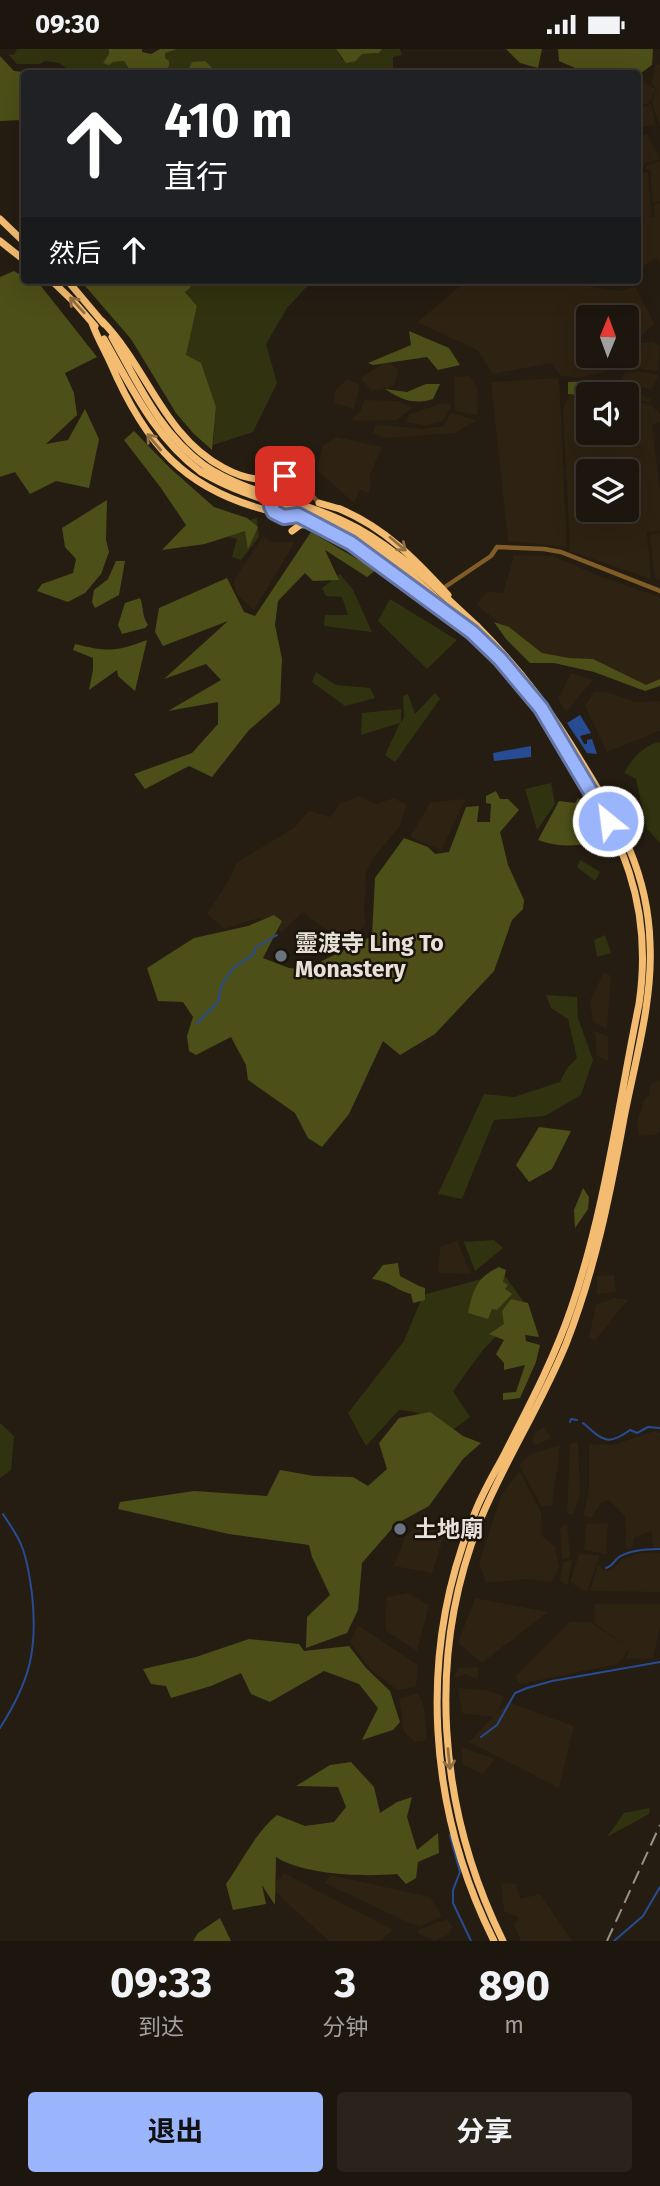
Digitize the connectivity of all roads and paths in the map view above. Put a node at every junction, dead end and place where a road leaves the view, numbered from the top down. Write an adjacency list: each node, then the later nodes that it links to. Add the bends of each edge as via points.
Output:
1 (0, 219): 2 (highway)
2 (21, 239)
3 (0, 241): 4 (highway)
4 (21, 258)
5 (56, 284): 8 (highway, one-way to 5)
6 (71, 284): 7 (highway)
7 (100, 317): 9 (highway, via 156,416); 10 (highway, via 123,345 168,419 192,446 240,476)
8 (92, 323): 9 (highway, via 155,428 175,451); 13 (highway, one-way to 8, via 216,491 161,450 129,405)
9 (203, 469): 19 (highway, bridge, via 320,511 365,533 383,544)
10 (281, 478): 11 (street, via 299,478); 13 (street, via 272,496)
11 (307, 492): 12 (street); 14 (street)
12 (319, 503): 16 (street); 19 (highway, one-way to 19, bridge, via 365,521 399,544)
13 (274, 512): 14 (street, via 284,517)
14 (298, 515): 15 (street)
15 (311, 521): 16 (street); 17 (highway); 19 (highway, bridge, via 361,549 415,592)
16 (337, 523): 18 (street, via 376,543 434,592 491,557 497,547 561,552)
17 (292, 531)
18 (660, 591)
19 (475, 629): 20 (highway, via 541,708 599,803 630,871 642,945 639,1004 591,1246 548,1370 466,1535 448,1599 439,1656 437,1724 444,1795 456,1846); 21 (highway, one-way to 21, via 516,666 545,703 620,825 640,878 650,944 643,1019 588,1282 553,1374 474,1537 451,1627 445,1712 453,1794 479,1888)
20 (494, 1941)
21 (503, 1941)

